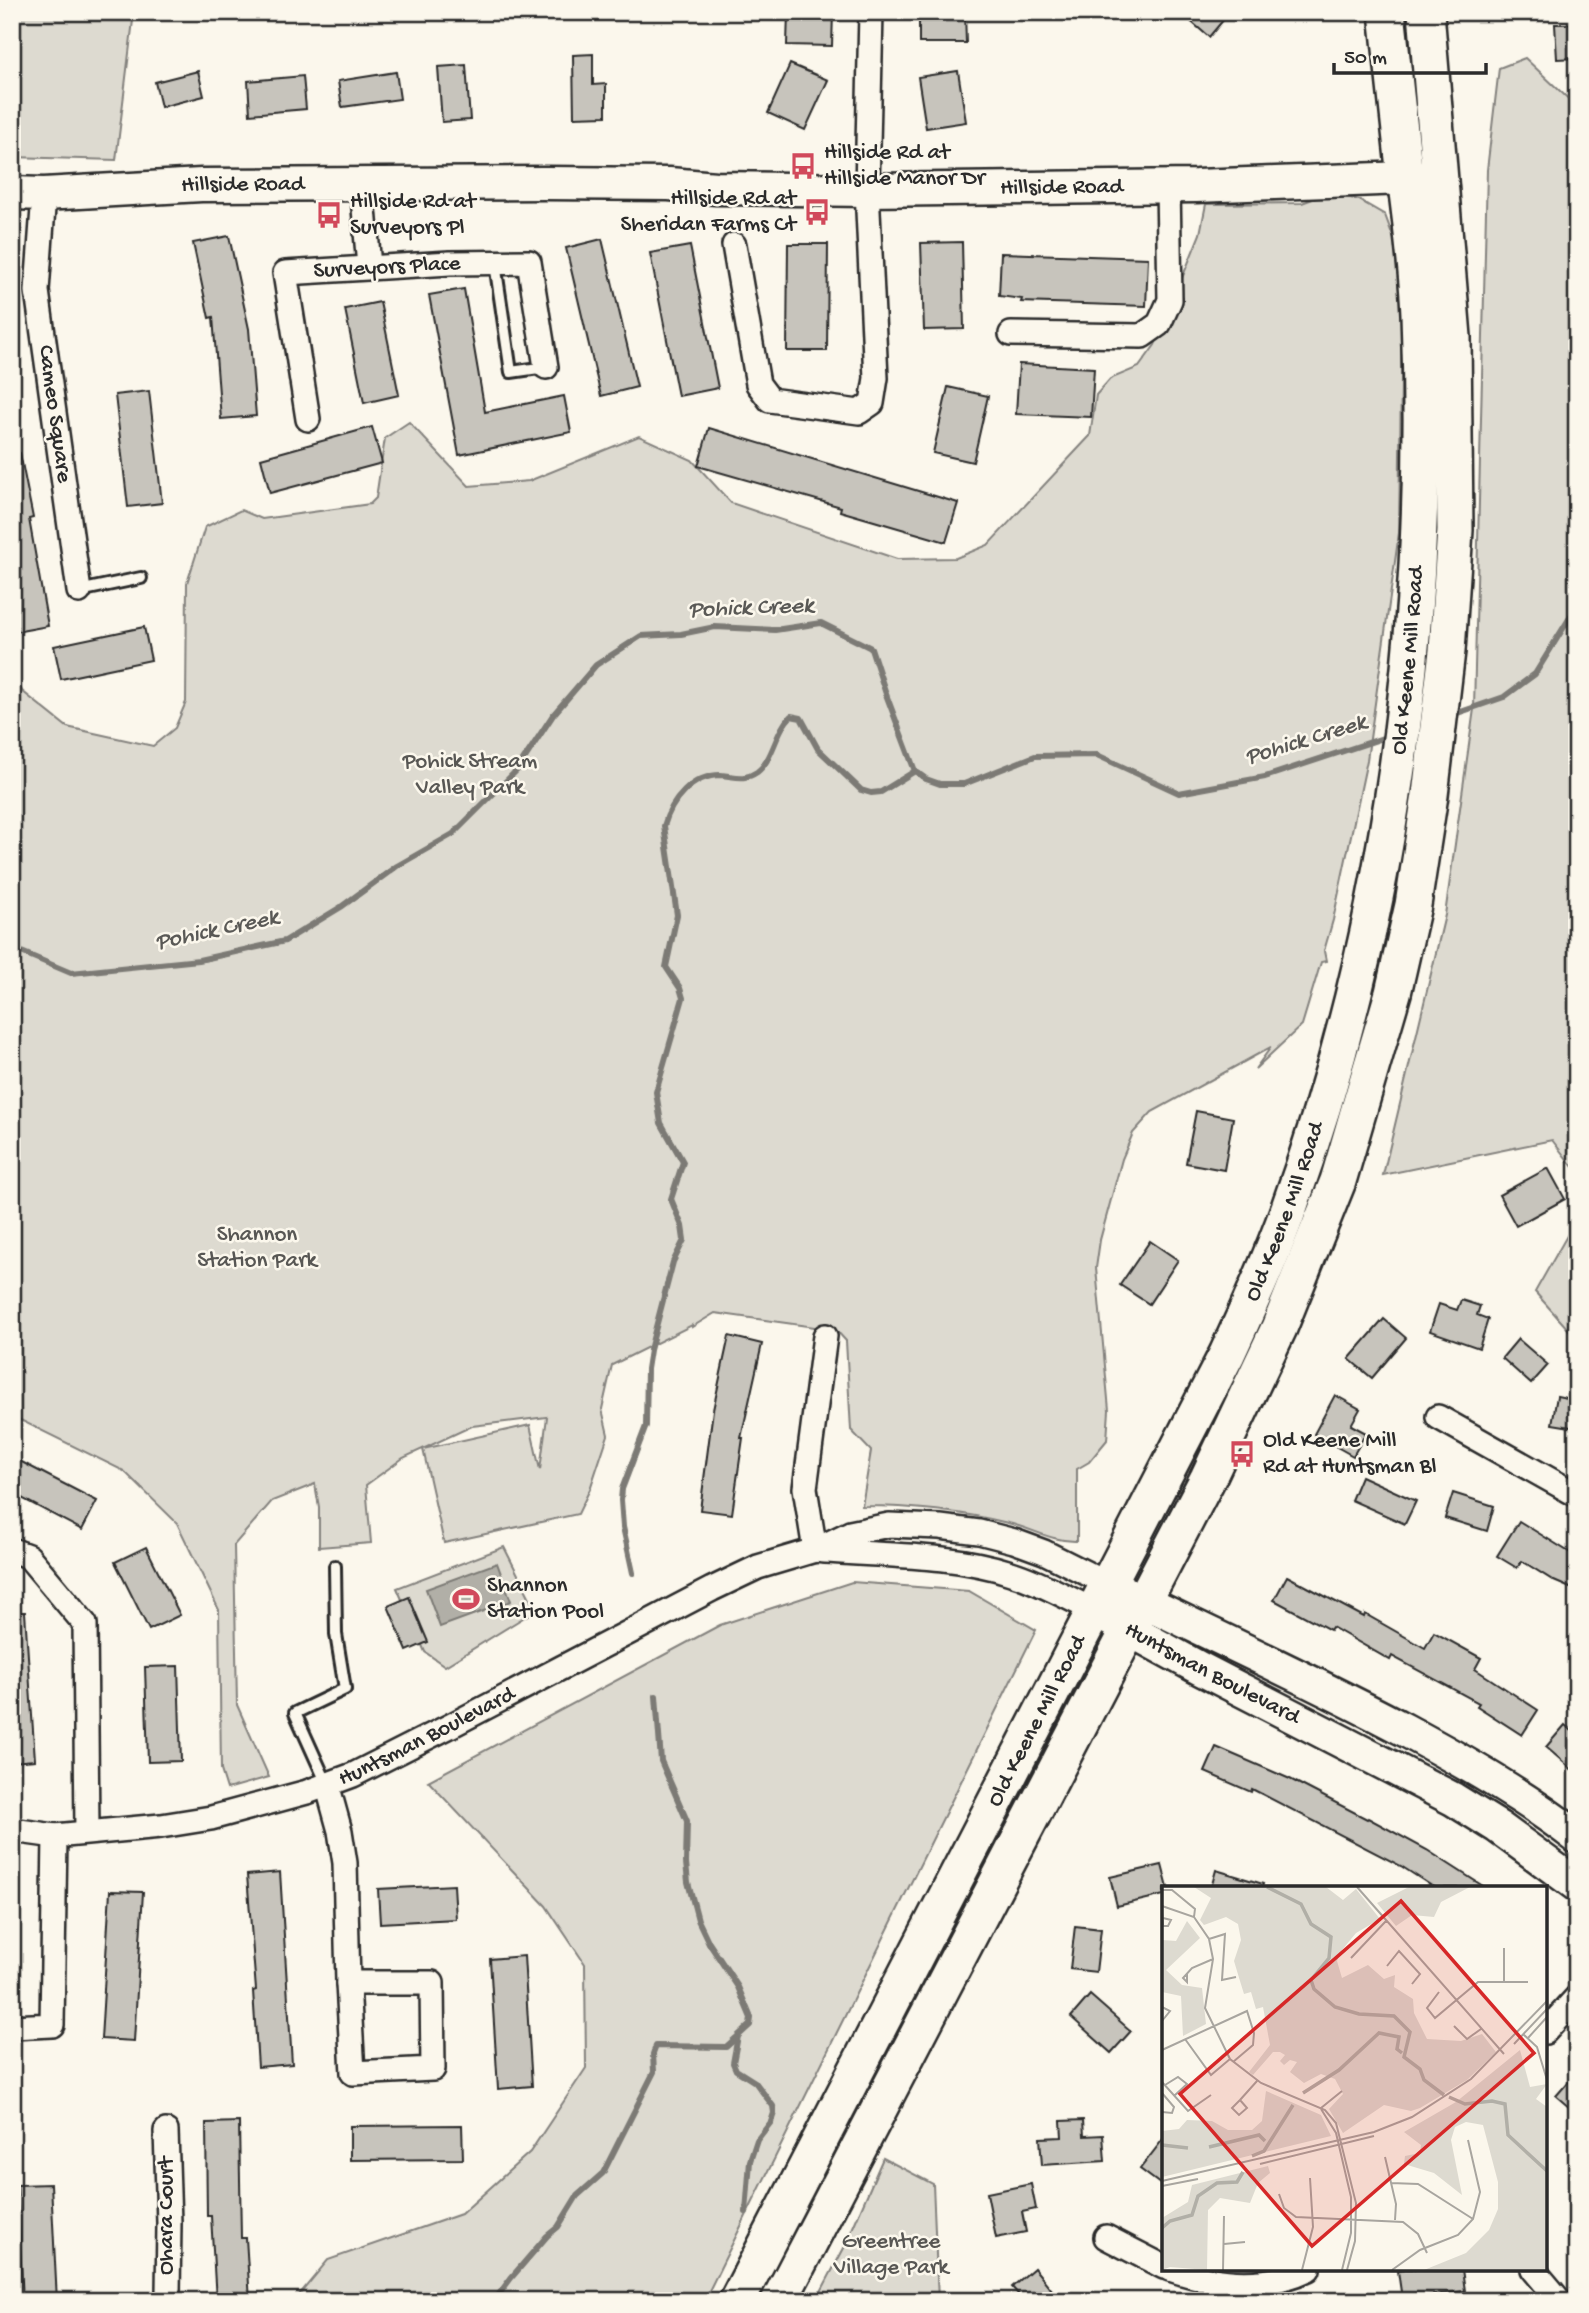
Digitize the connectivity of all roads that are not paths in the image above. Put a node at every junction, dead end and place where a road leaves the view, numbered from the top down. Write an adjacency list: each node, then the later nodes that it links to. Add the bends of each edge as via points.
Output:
1 (871, 12): 8 (street)
2 (1387, 12): 5 (main road, Old Keene Mill Road)
3 (1426, 12): 4 (main road, Old Keene Mill Road)
4 (1440, 176): 5 (street, Hillside Road); 26 (main road, Old Keene Mill Road, via 1453,337 1454,556 1447,651 1413,905 1393,993 1338,1181 1279,1328)
5 (1406, 179): 7 (street, Hillside Road); 25 (main road, Old Keene Mill Road, via 1419,312 1419,555 1392,799 1365,948 1313,1139 1261,1278 1227,1354)
6 (362, 185): 8 (street, Hillside Road, via 669,184); 10 (street, Hillside Road, via 201,185); 13 (street)
7 (1168, 186): 8 (street, Hillside Road); 14 (street, via 1170,300 1159,324 1142,336)
8 (867, 190): 11 (street, via 876,378 872,403 859,412 770,400 758,384)
9 (12, 193): 10 (street, Hillside Road)
10 (44, 194): 18 (street, Cameo Square, via 37,291)
11 (734, 245)
12 (495, 263): 13 (street, Surveyors Place); 15 (street, Surveyors Place, via 529,262); 15 (lane, via 510,372)
13 (369, 267): 16 (street, Surveyors Place, via 285,273)
14 (1011, 334)
15 (546, 367)
16 (308, 419)
17 (141, 578): 18 (lane)
18 (79, 591)
19 (825, 1336): 23 (street, via 805,1488)
20 (1438, 1417): 21 (street)
21 (1577, 1495)
22 (12, 1550): 29 (street, via 28,1556 85,1624)
23 (814, 1550): 25 (street, Huntsman Boulevard, via 974,1564); 25 (street, Huntsman Boulevard, via 850,1533 889,1525 979,1532 1044,1552); 27 (street, Huntsman Boulevard, via 758,1567 712,1589 440,1732)
24 (335, 1566): 27 (lane, via 337,1634 345,1689 295,1713)
25 (1101, 1597): 26 (street, Huntsman Boulevard); 44 (main road, Old Keene Mill Road)
26 (1136, 1616): 31 (street, Huntsman Boulevard, via 1365,1709 1471,1766); 32 (street, Huntsman Boulevard, via 1498,1827); 45 (main road, Old Keene Mill Road)
27 (327, 1784): 29 (street, Huntsman Boulevard, via 211,1818); 33 (street, via 345,1863)
28 (12, 1830): 30 (street, Huntsman Boulevard)
29 (87, 1832): 30 (street, Huntsman Boulevard)
30 (55, 1836): 35 (street, via 52,2025)
31 (1577, 1837)
32 (1577, 1885)
33 (348, 1983): 33 (street, via 353,2073 433,2069 432,1983)
34 (1577, 1997): 36 (street)
35 (12, 2028)
36 (1547, 2030)
37 (166, 2131): 43 (street, Ohara Court, via 169,2223)
38 (1106, 2237): 39 (street)
39 (1162, 2266)
40 (1176, 2271): 41 (street, via 1236,2283 1279,2279)
41 (1302, 2271)
42 (1535, 2271): 46 (street)
43 (165, 2301)
44 (737, 2301)
45 (779, 2301)
46 (1560, 2301)

